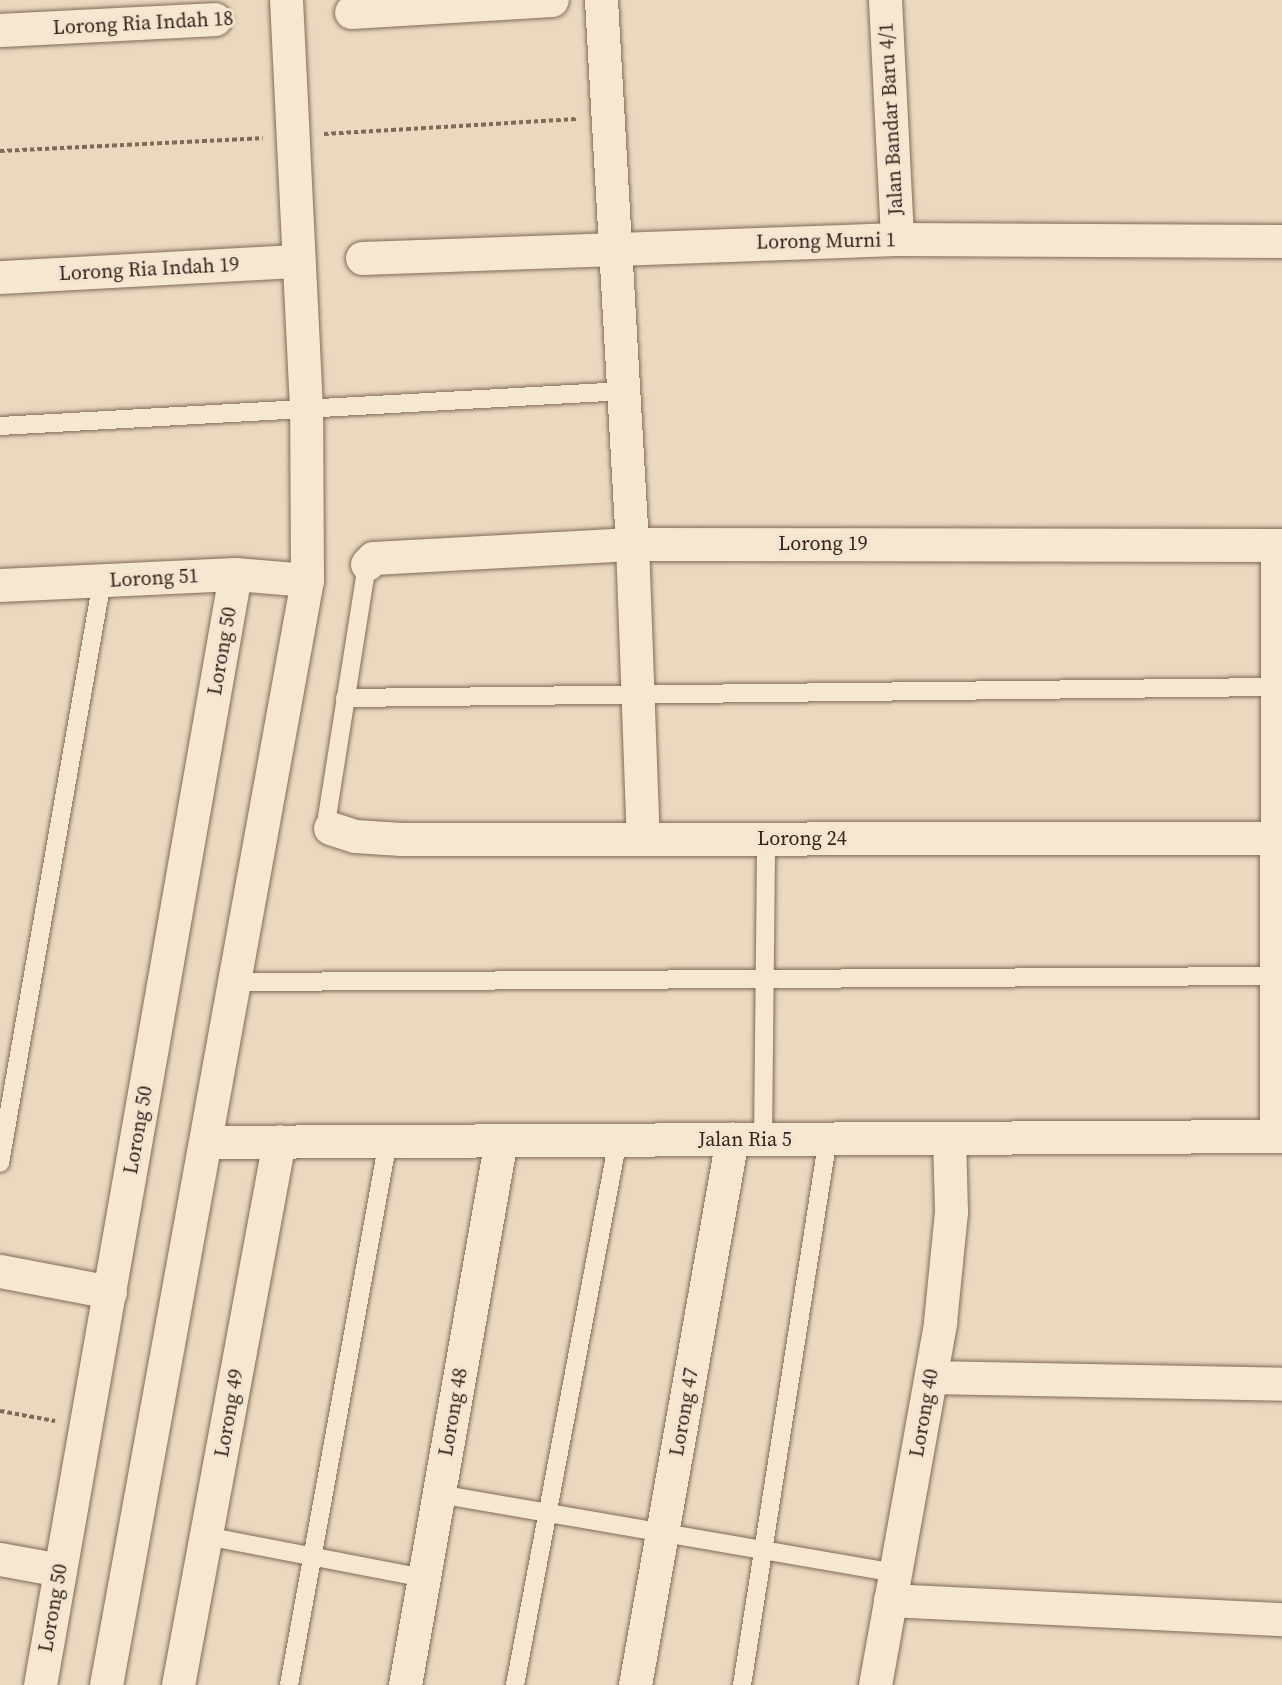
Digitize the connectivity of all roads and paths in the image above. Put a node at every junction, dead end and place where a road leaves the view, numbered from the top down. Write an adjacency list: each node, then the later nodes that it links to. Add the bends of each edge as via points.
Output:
1 (286, 0): 9 (street)
2 (552, 0): 5 (street)
3 (602, 0): 8 (street)
4 (885, 0): 11 (street, Jalan Bandar Baru 4/1)
5 (351, 12)
6 (215, 19): 7 (street, Lorong Ria Indah 18)
7 (0, 30)
8 (608, 117): 9 (path); 13 (street)
9 (291, 136): 10 (path); 15 (street)
10 (0, 151)
11 (897, 239): 12 (street, Lorong Murni 1); 13 (street, Lorong Murni 1)
12 (1282, 241)
13 (617, 246): 14 (street); 17 (street)
14 (362, 258)
15 (297, 261): 16 (street, Lorong Ria Indah 19); 18 (street)
16 (0, 277)
17 (624, 391): 18 (lane); 20 (street)
18 (306, 408): 19 (lane); 25 (street)
19 (0, 426)
20 (632, 544): 21 (street, Lorong 19); 22 (street, Lorong 19, via 373,558); 28 (street)
21 (1279, 545): 27 (street)
22 (367, 564): 29 (lane)
23 (235, 574): 24 (street, Lorong 51); 25 (street, Lorong 51); 48 (street, Lorong 50)
24 (102, 580): 26 (street, Lorong 51); 46 (lane)
25 (307, 580): 35 (street)
26 (0, 585)
27 (1275, 687): 28 (lane); 32 (street)
28 (637, 694): 29 (lane); 33 (street)
29 (345, 698): 30 (lane, via 327,816)
30 (330, 828): 33 (street, Lorong 24, via 355,836 401,839)
31 (766, 838): 32 (street, Lorong 24); 33 (street, Lorong 24); 36 (lane)
32 (1276, 838): 34 (street)
33 (643, 839)
34 (1277, 976): 36 (lane); 37 (street)
35 (236, 982): 36 (lane); 45 (street)
36 (765, 982): 40 (lane)
37 (1279, 1136): 39 (street, Jalan Ria 5)
38 (828, 1138): 39 (street, Jalan Ria 5); 40 (street, Jalan Ria 5); 57 (lane)
39 (949, 1138): 49 (street, Lorong 40, via 948,1259)
40 (748, 1139): 42 (street, Jalan Ria 5); 55 (street, Lorong 47)
41 (501, 1140): 42 (street, Jalan Ria 5); 44 (street, Jalan Ria 5); 53 (street, Lorong 48)
42 (618, 1140): 54 (lane)
43 (279, 1141): 44 (street, Jalan Ria 5); 45 (street, Jalan Ria 5); 56 (street, Lorong 49)
44 (388, 1141): 58 (lane)
45 (208, 1142): 65 (street)
46 (0, 1163)
47 (0, 1271): 48 (street)
48 (110, 1292): 52 (street, Lorong 50)
49 (931, 1377): 50 (street); 62 (street, Lorong 40)
50 (1282, 1384)
51 (0, 1411): 52 (path)
52 (86, 1427): 60 (street, Lorong 50)
53 (438, 1494): 54 (lane); 61 (street, Lorong 48)
54 (548, 1513): 55 (lane); 69 (lane)
55 (663, 1533): 57 (lane); 70 (street, Lorong 47)
56 (206, 1536): 58 (lane); 66 (street, Lorong 49)
57 (763, 1550): 62 (lane); 71 (lane)
58 (312, 1556): 61 (lane); 67 (lane)
59 (0, 1559): 60 (street)
60 (60, 1570): 64 (street, Lorong 50)
61 (424, 1578): 68 (street, Lorong 48)
62 (893, 1587): 63 (street); 72 (street, Lorong 40)
63 (1282, 1619)
64 (40, 1685)
65 (106, 1685)
66 (178, 1685)
67 (289, 1685)
68 (405, 1685)
69 (516, 1685)
70 (635, 1685)
71 (742, 1685)
72 (875, 1685)

